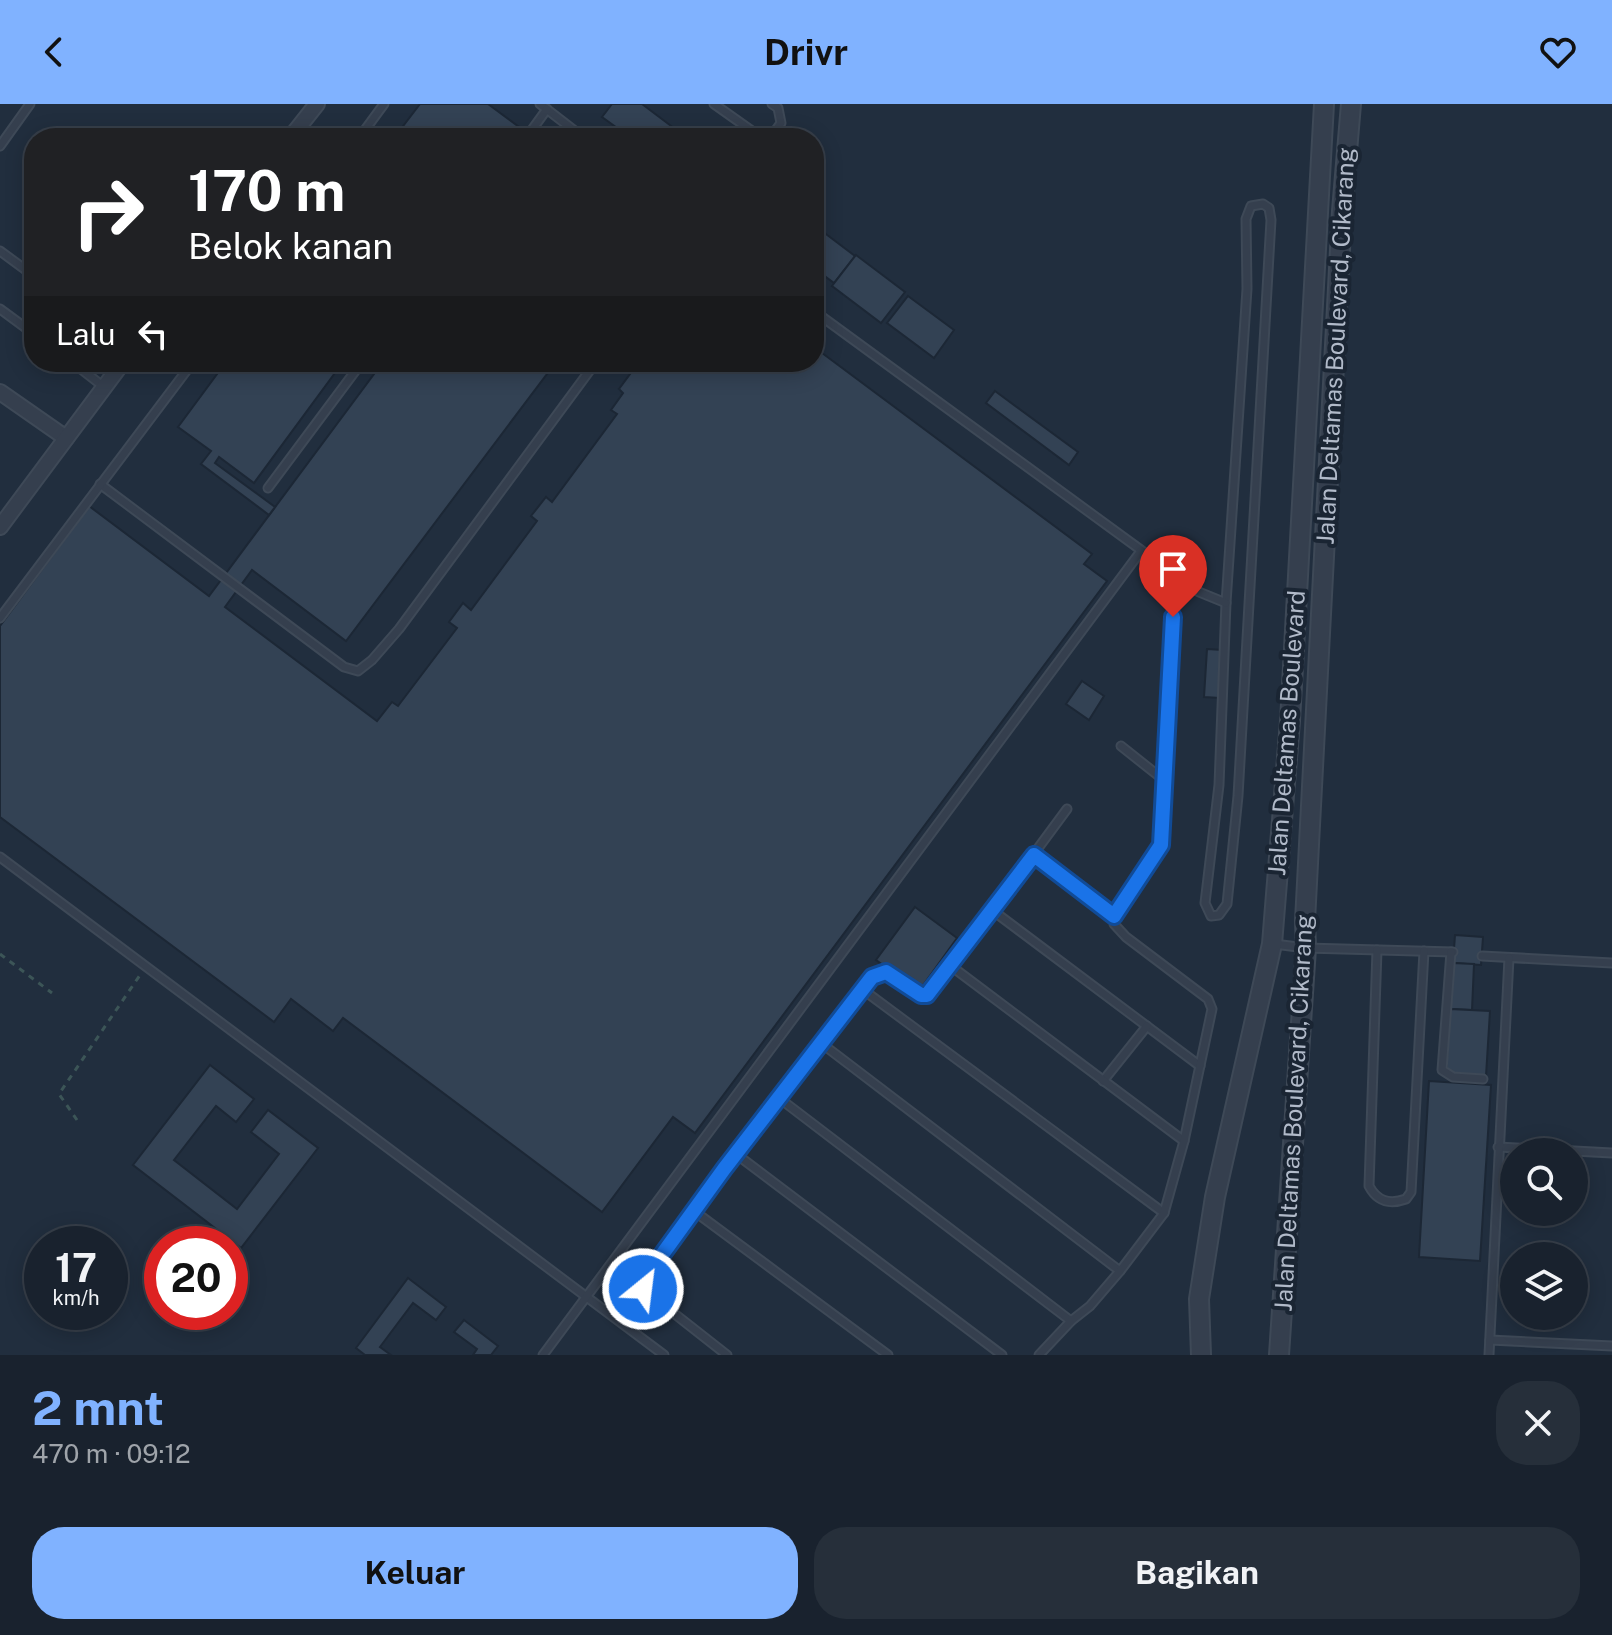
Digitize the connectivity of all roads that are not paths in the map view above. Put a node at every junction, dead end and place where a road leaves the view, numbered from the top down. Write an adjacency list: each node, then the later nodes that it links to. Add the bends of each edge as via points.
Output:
1 (30, 104): 15 (lane)
2 (317, 104): 9 (street)
3 (384, 104): 10 (lane)
4 (714, 104): 13 (lane)
5 (772, 104): 14 (lane, via 778,108)
6 (1324, 104): 43 (street, Jalan Deltamas Boulevard, via 1288,751)
7 (1351, 104): 44 (street, Jalan Deltamas Boulevard, Cikarang)
8 (544, 107): 11 (lane); 12 (lane)
9 (298, 128)
10 (366, 128)
11 (532, 128)
12 (571, 128)
13 (749, 128)
14 (777, 128)
15 (0, 146)
16 (0, 251): 17 (lane)
17 (24, 269)
18 (0, 309): 20 (lane)
19 (824, 318): 32 (lane)
20 (24, 327)
21 (86, 372): 26 (lane)
22 (112, 372): 26 (street)
23 (185, 372): 29 (lane)
24 (355, 372): 30 (lane)
25 (589, 372): 29 (lane, via 399,629 358,671 344,667)
26 (100, 383): 28 (street)
27 (0, 392): 28 (street)
28 (66, 438): 31 (street)
29 (100, 484): 35 (lane)
30 (268, 488)
31 (0, 527)
32 (1141, 551): 33 (lane, via 1199,592); 65 (lane)
33 (1226, 603): 33 (lane, via 1246,318 1246,219 1251,206 1263,204 1271,220 1238,796 1227,904 1215,916 1205,903 1219,785)
34 (1173, 617): 37 (lane)
35 (0, 618)
36 (1121, 746): 37 (lane)
37 (1165, 781): 42 (lane, via 1159,850)
38 (1067, 809): 39 (lane)
39 (1034, 855): 41 (lane); 42 (lane)
40 (0, 857): 65 (lane)
41 (992, 910): 50 (lane); 52 (lane)
42 (1114, 916): 54 (lane, via 1118,931 1211,1003)
43 (1272, 944): 44 (lane); 77 (street, Jalan Deltamas Boulevard, via 1215,1197 1199,1299)
44 (1306, 948): 45 (lane); 78 (street, Jalan Deltamas Boulevard, Cikarang)
45 (1377, 950): 46 (lane); 46 (lane, via 1369,1186 1374,1195 1391,1202 1406,1199 1411,1192)
46 (1424, 951): 55 (lane, via 1452,952 1442,1070 1453,1077)
47 (1482, 956): 48 (lane)
48 (1509, 958): 49 (lane); 59 (lane)
49 (1612, 963)
50 (951, 966): 51 (lane, via 927,995 886,972 872,977); 56 (lane)
51 (862, 989): 53 (lane); 63 (lane)
52 (1147, 1026): 54 (lane); 56 (lane)
53 (821, 1043): 57 (lane); 64 (lane)
54 (1200, 1066): 58 (lane)
55 (1483, 1079)
56 (1103, 1081): 58 (lane)
57 (779, 1098): 61 (lane); 66 (lane)
58 (1184, 1141): 63 (lane)
59 (1498, 1147): 60 (lane); 67 (lane)
60 (1612, 1153)
61 (736, 1154): 62 (lane); 75 (lane)
62 (694, 1211): 68 (lane, via 643,1281 643,1289); 74 (lane)
63 (1164, 1213): 64 (lane)
64 (1120, 1271): 66 (lane)
65 (585, 1297): 70 (lane); 71 (lane)
66 (1071, 1321): 76 (lane)
67 (1490, 1340): 69 (lane); 79 (lane)
68 (714, 1345): 72 (lane); 73 (lane)
69 (1612, 1346)
70 (543, 1355)
71 (664, 1355)
72 (707, 1355)
73 (727, 1355)
74 (888, 1355)
75 (1002, 1355)
76 (1039, 1355)
77 (1201, 1355)
78 (1279, 1355)
79 (1489, 1355)

